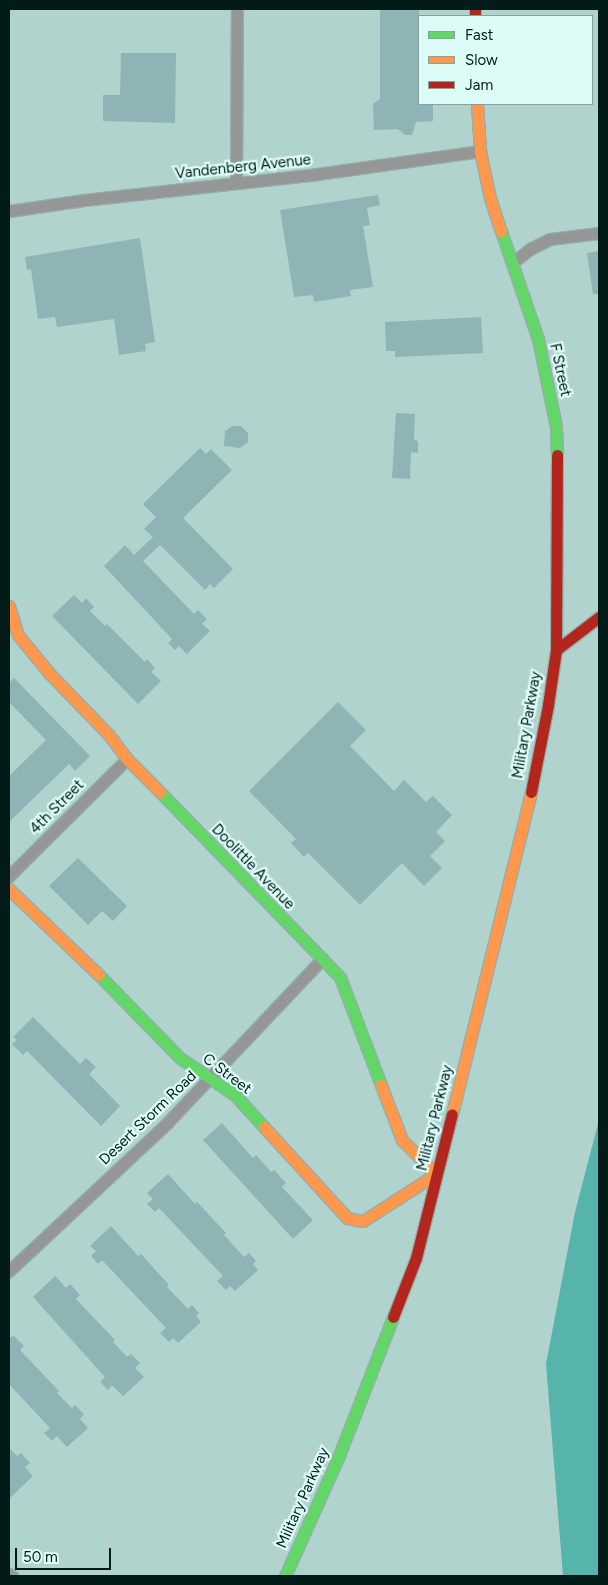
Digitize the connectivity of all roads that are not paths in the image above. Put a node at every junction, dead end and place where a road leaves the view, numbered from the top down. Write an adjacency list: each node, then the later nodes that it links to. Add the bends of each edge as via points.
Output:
1 (236, 9): 4 (street)
2 (477, 105): 3 (street, F Street)
3 (480, 151): 4 (street, Vandenberg Avenue); 7 (street, F Street, via 490,198)
4 (236, 183): 5 (street, Vandenberg Avenue)
5 (9, 211)
6 (599, 233): 7 (street, via 550,239)
7 (512, 262): 10 (street, F Street, via 538,339 556,427)
8 (9, 606): 11 (street, Doolittle Avenue, via 18,635)
9 (599, 617): 10 (street)
10 (556, 650): 16 (street, Military Parkway, via 523,830)
11 (127, 759): 12 (street, 4th Street); 14 (street, Doolittle Avenue)
12 (9, 876)
13 (9, 889): 15 (street, C Street, via 180,1058)
14 (322, 959): 15 (street, Desert Storm Road); 16 (street, Doolittle Avenue, via 340,977 402,1140)
15 (209, 1080): 16 (street, C Street, via 235,1095 346,1218 363,1221); 17 (street, Desert Storm Road)
16 (436, 1174): 20 (street, Military Parkway, via 416,1258 399,1305 338,1458)
17 (9, 1271)
18 (9, 1574): 19 (street)
19 (12, 1576)
20 (285, 1576)

